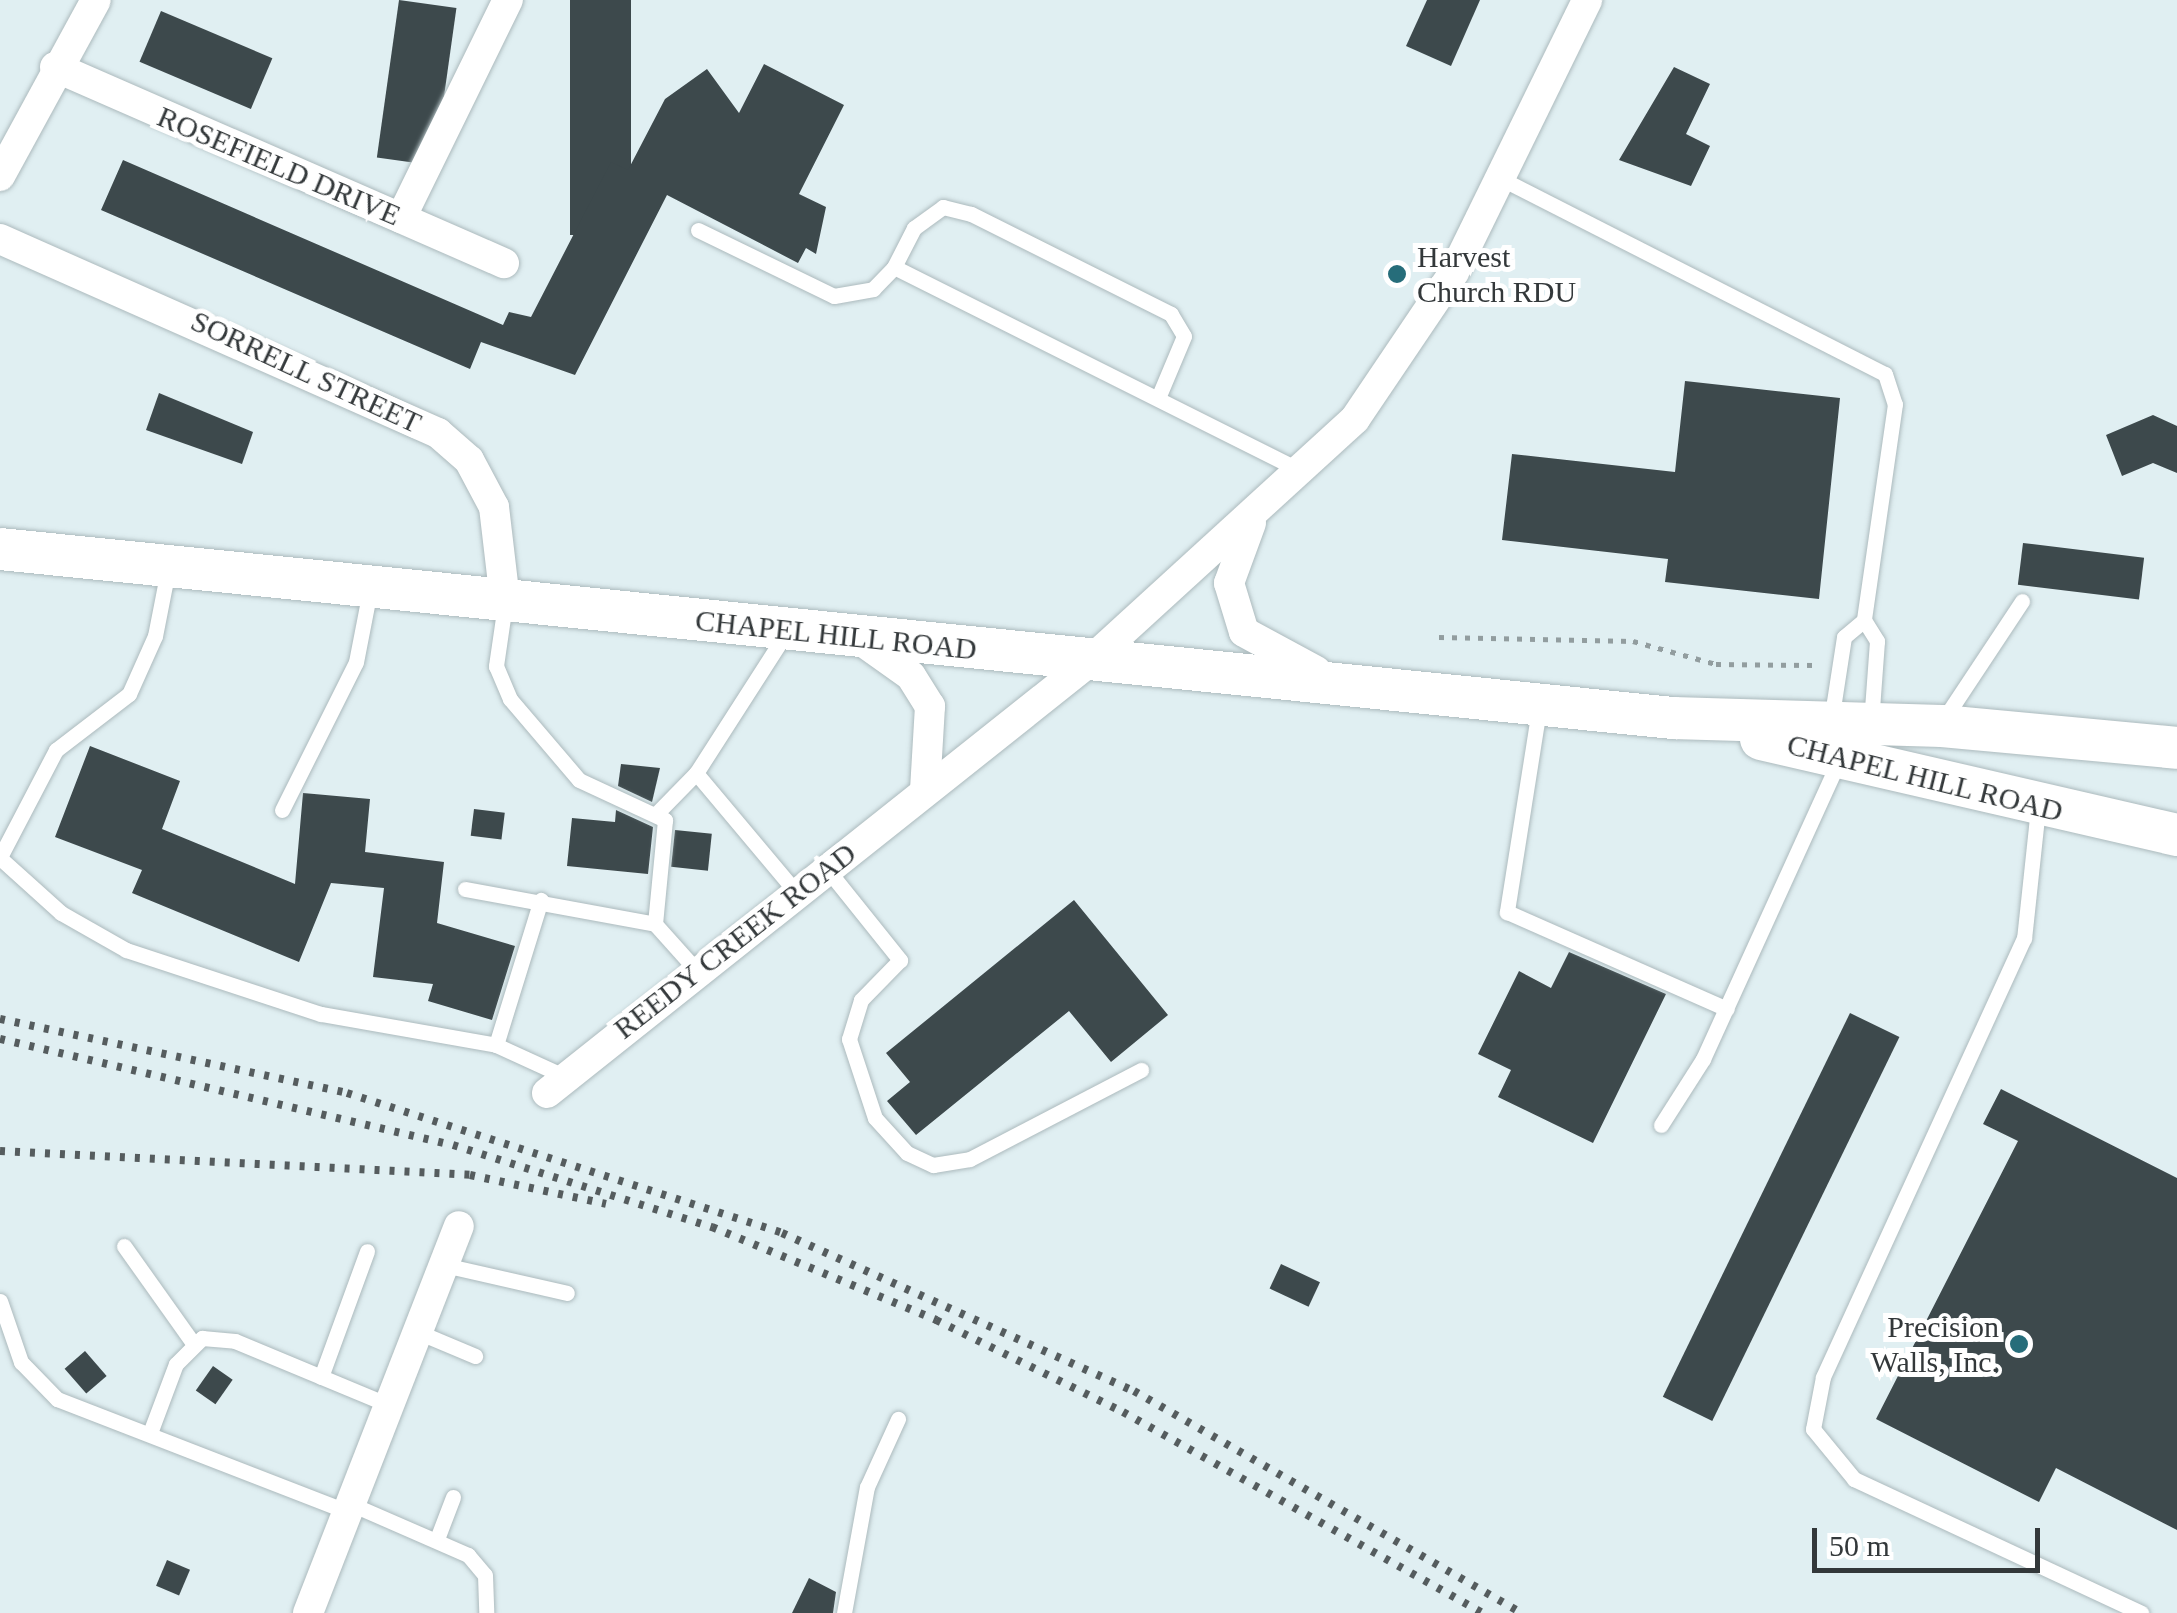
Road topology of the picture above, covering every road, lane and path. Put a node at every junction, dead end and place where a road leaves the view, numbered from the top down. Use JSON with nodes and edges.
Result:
{"nodes":[{"id":1,"x":96,"y":0,"type":"edge"},
{"id":2,"x":508,"y":0,"type":"edge"},
{"id":3,"x":1588,"y":0,"type":"edge"},
{"id":4,"x":55,"y":67,"type":"junction"},
{"id":5,"x":0,"y":176,"type":"edge"},
{"id":6,"x":1498,"y":178,"type":"junction"},
{"id":7,"x":401,"y":218,"type":"junction"},
{"id":8,"x":698,"y":230,"type":"dead end"},
{"id":9,"x":0,"y":239,"type":"edge"},
{"id":10,"x":504,"y":262,"type":"dead end"},
{"id":11,"x":894,"y":267,"type":"junction"},
{"id":12,"x":1158,"y":398,"type":"junction"},
{"id":13,"x":1301,"y":471,"type":"junction"},
{"id":14,"x":1258,"y":510,"type":"junction"},
{"id":15,"x":0,"y":550,"type":"edge"},
{"id":16,"x":168,"y":569,"type":"junction"},
{"id":17,"x":370,"y":586,"type":"junction"},
{"id":18,"x":506,"y":600,"type":"junction"},
{"id":19,"x":2022,"y":601,"type":"dead end"},
{"id":20,"x":1864,"y":620,"type":"junction"},
{"id":21,"x":788,"y":630,"type":"junction"},
{"id":22,"x":1439,"y":638,"type":"dead end"},
{"id":23,"x":859,"y":639,"type":"junction"},
{"id":24,"x":1089,"y":662,"type":"junction"},
{"id":25,"x":1817,"y":665,"type":"dead end"},
{"id":26,"x":1366,"y":689,"type":"junction"},
{"id":27,"x":1539,"y":705,"type":"junction"},
{"id":28,"x":1942,"y":726,"type":"junction"},
{"id":29,"x":1847,"y":735,"type":"junction"},
{"id":30,"x":2177,"y":748,"type":"edge"},
{"id":31,"x":696,"y":773,"type":"junction"},
{"id":32,"x":925,"y":791,"type":"junction"},
{"id":33,"x":2038,"y":807,"type":"junction"},
{"id":34,"x":282,"y":810,"type":"dead end"},
{"id":35,"x":657,"y":812,"type":"junction"},
{"id":36,"x":2177,"y":834,"type":"edge"},
{"id":37,"x":0,"y":858,"type":"edge"},
{"id":38,"x":826,"y":869,"type":"junction"},
{"id":39,"x":465,"y":889,"type":"dead end"},
{"id":40,"x":796,"y":892,"type":"junction"},
{"id":41,"x":541,"y":900,"type":"junction"},
{"id":42,"x":656,"y":924,"type":"junction"},
{"id":43,"x":697,"y":971,"type":"junction"},
{"id":44,"x":1726,"y":1009,"type":"junction"},
{"id":45,"x":496,"y":1045,"type":"junction"},
{"id":46,"x":1141,"y":1070,"type":"dead end"},
{"id":47,"x":556,"y":1085,"type":"joint"},
{"id":48,"x":1661,"y":1125,"type":"dead end"},
{"id":49,"x":459,"y":1226,"type":"dead end"},
{"id":50,"x":124,"y":1246,"type":"dead end"},
{"id":51,"x":367,"y":1251,"type":"dead end"},
{"id":52,"x":444,"y":1265,"type":"junction"},
{"id":53,"x":567,"y":1293,"type":"dead end"},
{"id":54,"x":0,"y":1301,"type":"edge"},
{"id":55,"x":418,"y":1332,"type":"junction"},
{"id":56,"x":193,"y":1343,"type":"junction"},
{"id":57,"x":6,"y":1344,"type":"edge"},
{"id":58,"x":475,"y":1356,"type":"dead end"},
{"id":59,"x":321,"y":1377,"type":"junction"},
{"id":60,"x":389,"y":1405,"type":"junction"},
{"id":61,"x":898,"y":1419,"type":"dead end"},
{"id":62,"x":150,"y":1433,"type":"junction"},
{"id":63,"x":453,"y":1497,"type":"dead end"},
{"id":64,"x":350,"y":1508,"type":"junction"},
{"id":65,"x":437,"y":1539,"type":"junction"},
{"id":66,"x":308,"y":1613,"type":"edge"},
{"id":67,"x":486,"y":1613,"type":"edge"},
{"id":68,"x":844,"y":1613,"type":"edge"},
{"id":69,"x":2141,"y":1613,"type":"edge"}],
"edges":[{"from":1,"to":4,"type":"street"},
{"from":2,"to":7,"type":"street"},
{"from":3,"to":6,"type":"street","name":"REEDY CREEK ROAD"},
{"from":4,"to":5,"type":"street"},
{"from":4,"to":7,"type":"street","name":"ROSEFIELD DRIVE"},
{"from":6,"to":13,"type":"street","name":"REEDY CREEK ROAD"},
{"from":6,"to":20,"type":"lane"},
{"from":7,"to":10,"type":"street","name":"ROSEFIELD DRIVE"},
{"from":8,"to":11,"type":"lane"},
{"from":9,"to":18,"type":"street","name":"SORRELL STREET"},
{"from":11,"to":12,"type":"lane"},
{"from":11,"to":12,"type":"lane"},
{"from":12,"to":13,"type":"lane"},
{"from":13,"to":14,"type":"street","name":"REEDY CREEK ROAD"},
{"from":14,"to":24,"type":"street","name":"REEDY CREEK ROAD"},
{"from":14,"to":26,"type":"street","name":"REEDY CREEK ROAD"},
{"from":15,"to":16,"type":"main road","name":"CHAPEL HILL ROAD"},
{"from":16,"to":17,"type":"main road","name":"CHAPEL HILL ROAD"},
{"from":16,"to":37,"type":"lane"},
{"from":17,"to":18,"type":"main road","name":"CHAPEL HILL ROAD"},
{"from":17,"to":34,"type":"lane"},
{"from":18,"to":21,"type":"main road","name":"CHAPEL HILL ROAD"},
{"from":18,"to":35,"type":"lane"},
{"from":19,"to":28,"type":"lane"},
{"from":20,"to":29,"type":"lane"},
{"from":20,"to":29,"type":"lane"},
{"from":21,"to":23,"type":"main road","name":"CHAPEL HILL ROAD"},
{"from":21,"to":31,"type":"lane"},
{"from":22,"to":25,"type":"path"},
{"from":23,"to":24,"type":"main road","name":"CHAPEL HILL ROAD"},
{"from":23,"to":32,"type":"street"},
{"from":24,"to":26,"type":"main road","name":"CHAPEL HILL ROAD"},
{"from":24,"to":32,"type":"street","name":"REEDY CREEK ROAD"},
{"from":26,"to":27,"type":"main road","name":"CHAPEL HILL ROAD"},
{"from":27,"to":29,"type":"main road","name":"CHAPEL HILL ROAD"},
{"from":27,"to":44,"type":"lane"},
{"from":28,"to":29,"type":"main road","name":"CHAPEL HILL ROAD"},
{"from":28,"to":30,"type":"main road","name":"CHAPEL HILL ROAD"},
{"from":29,"to":33,"type":"main road","name":"CHAPEL HILL ROAD"},
{"from":29,"to":44,"type":"lane"},
{"from":31,"to":35,"type":"lane"},
{"from":31,"to":40,"type":"lane"},
{"from":32,"to":38,"type":"street","name":"REEDY CREEK ROAD"},
{"from":33,"to":36,"type":"main road","name":"CHAPEL HILL ROAD"},
{"from":33,"to":69,"type":"lane"},
{"from":35,"to":42,"type":"lane"},
{"from":37,"to":45,"type":"lane"},
{"from":38,"to":40,"type":"street","name":"REEDY CREEK ROAD"},
{"from":38,"to":46,"type":"lane"},
{"from":39,"to":41,"type":"lane"},
{"from":40,"to":43,"type":"street","name":"REEDY CREEK ROAD"},
{"from":41,"to":42,"type":"lane"},
{"from":41,"to":45,"type":"lane"},
{"from":42,"to":43,"type":"lane"},
{"from":43,"to":47,"type":"street","name":"REEDY CREEK ROAD"},
{"from":44,"to":48,"type":"lane"},
{"from":45,"to":47,"type":"lane"},
{"from":49,"to":52,"type":"street"},
{"from":50,"to":56,"type":"lane"},
{"from":51,"to":59,"type":"lane"},
{"from":52,"to":53,"type":"lane"},
{"from":52,"to":55,"type":"street"},
{"from":54,"to":57,"type":"lane"},
{"from":55,"to":58,"type":"lane"},
{"from":55,"to":60,"type":"street"},
{"from":56,"to":59,"type":"lane"},
{"from":56,"to":62,"type":"lane"},
{"from":57,"to":62,"type":"lane"},
{"from":59,"to":60,"type":"lane"},
{"from":60,"to":64,"type":"street"},
{"from":61,"to":68,"type":"lane"},
{"from":62,"to":64,"type":"lane"},
{"from":63,"to":65,"type":"lane"},
{"from":64,"to":65,"type":"lane"},
{"from":64,"to":66,"type":"street"},
{"from":65,"to":67,"type":"lane"}]}
